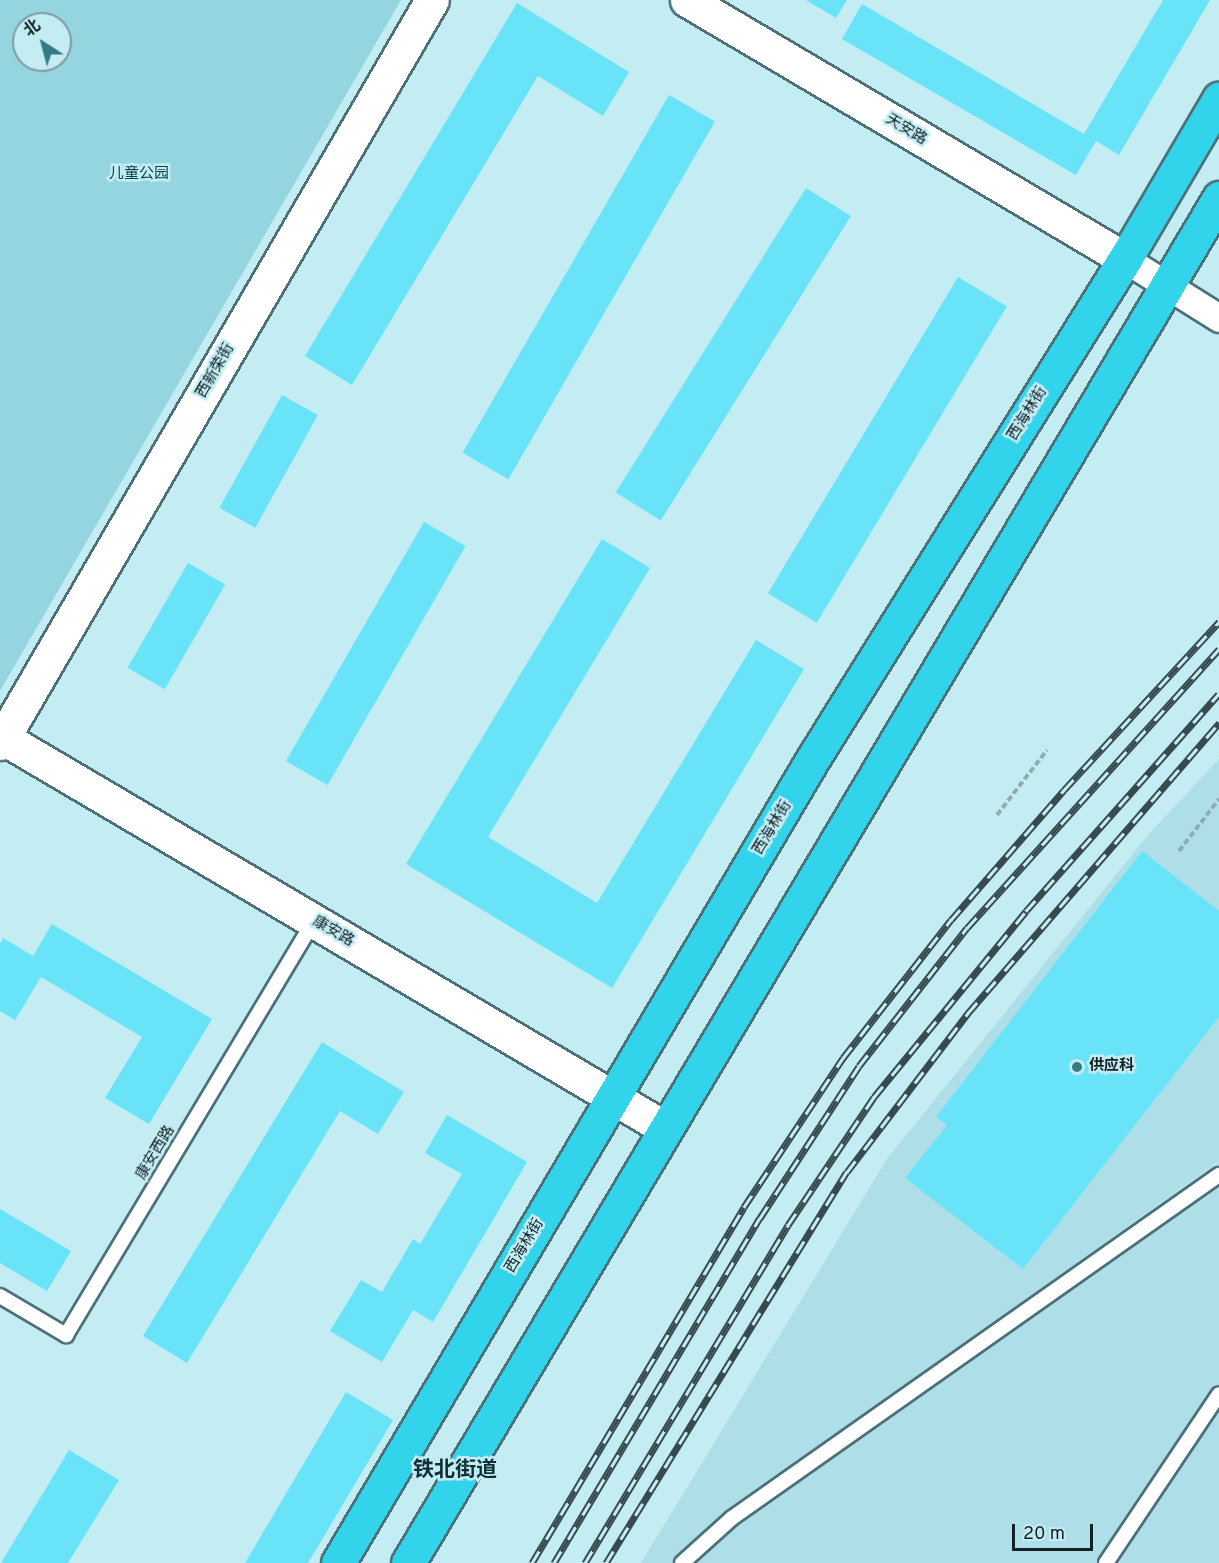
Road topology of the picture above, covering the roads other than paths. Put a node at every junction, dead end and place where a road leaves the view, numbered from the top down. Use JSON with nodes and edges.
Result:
{"nodes":[{"id":1,"x":432,"y":0,"type":"edge"},
{"id":2,"x":687,"y":0,"type":"edge"},
{"id":3,"x":1219,"y":99,"type":"edge"},
{"id":4,"x":1219,"y":198,"type":"edge"},
{"id":5,"x":1125,"y":259,"type":"junction"},
{"id":6,"x":1168,"y":285,"type":"junction"},
{"id":7,"x":1219,"y":318,"type":"edge"},
{"id":8,"x":1,"y":739,"type":"edge"},
{"id":9,"x":314,"y":921,"type":"junction"},
{"id":10,"x":614,"y":1096,"type":"junction"},
{"id":11,"x":665,"y":1128,"type":"junction"},
{"id":12,"x":1219,"y":1175,"type":"edge"},
{"id":13,"x":0,"y":1296,"type":"edge"},
{"id":14,"x":1219,"y":1394,"type":"edge"},
{"id":15,"x":338,"y":1563,"type":"edge"},
{"id":16,"x":408,"y":1563,"type":"edge"},
{"id":17,"x":682,"y":1563,"type":"edge"},
{"id":18,"x":1106,"y":1563,"type":"edge"}],
"edges":[{"from":1,"to":8,"type":"street","name":"西新荣街"},
{"from":2,"to":5,"type":"street","name":"天安路"},
{"from":3,"to":5,"type":"highway","name":"西海林街"},
{"from":4,"to":6,"type":"highway"},
{"from":5,"to":6,"type":"street"},
{"from":5,"to":10,"type":"highway","name":"西海林街"},
{"from":6,"to":7,"type":"street"},
{"from":6,"to":11,"type":"highway"},
{"from":8,"to":9,"type":"street","name":"康安路"},
{"from":9,"to":10,"type":"street","name":"康安路"},
{"from":9,"to":13,"type":"lane","name":"康安西路"},
{"from":10,"to":11,"type":"street","name":"康安路"},
{"from":10,"to":15,"type":"highway","name":"西海林街"},
{"from":11,"to":16,"type":"highway"},
{"from":12,"to":17,"type":"lane"},
{"from":14,"to":18,"type":"lane"}]}
